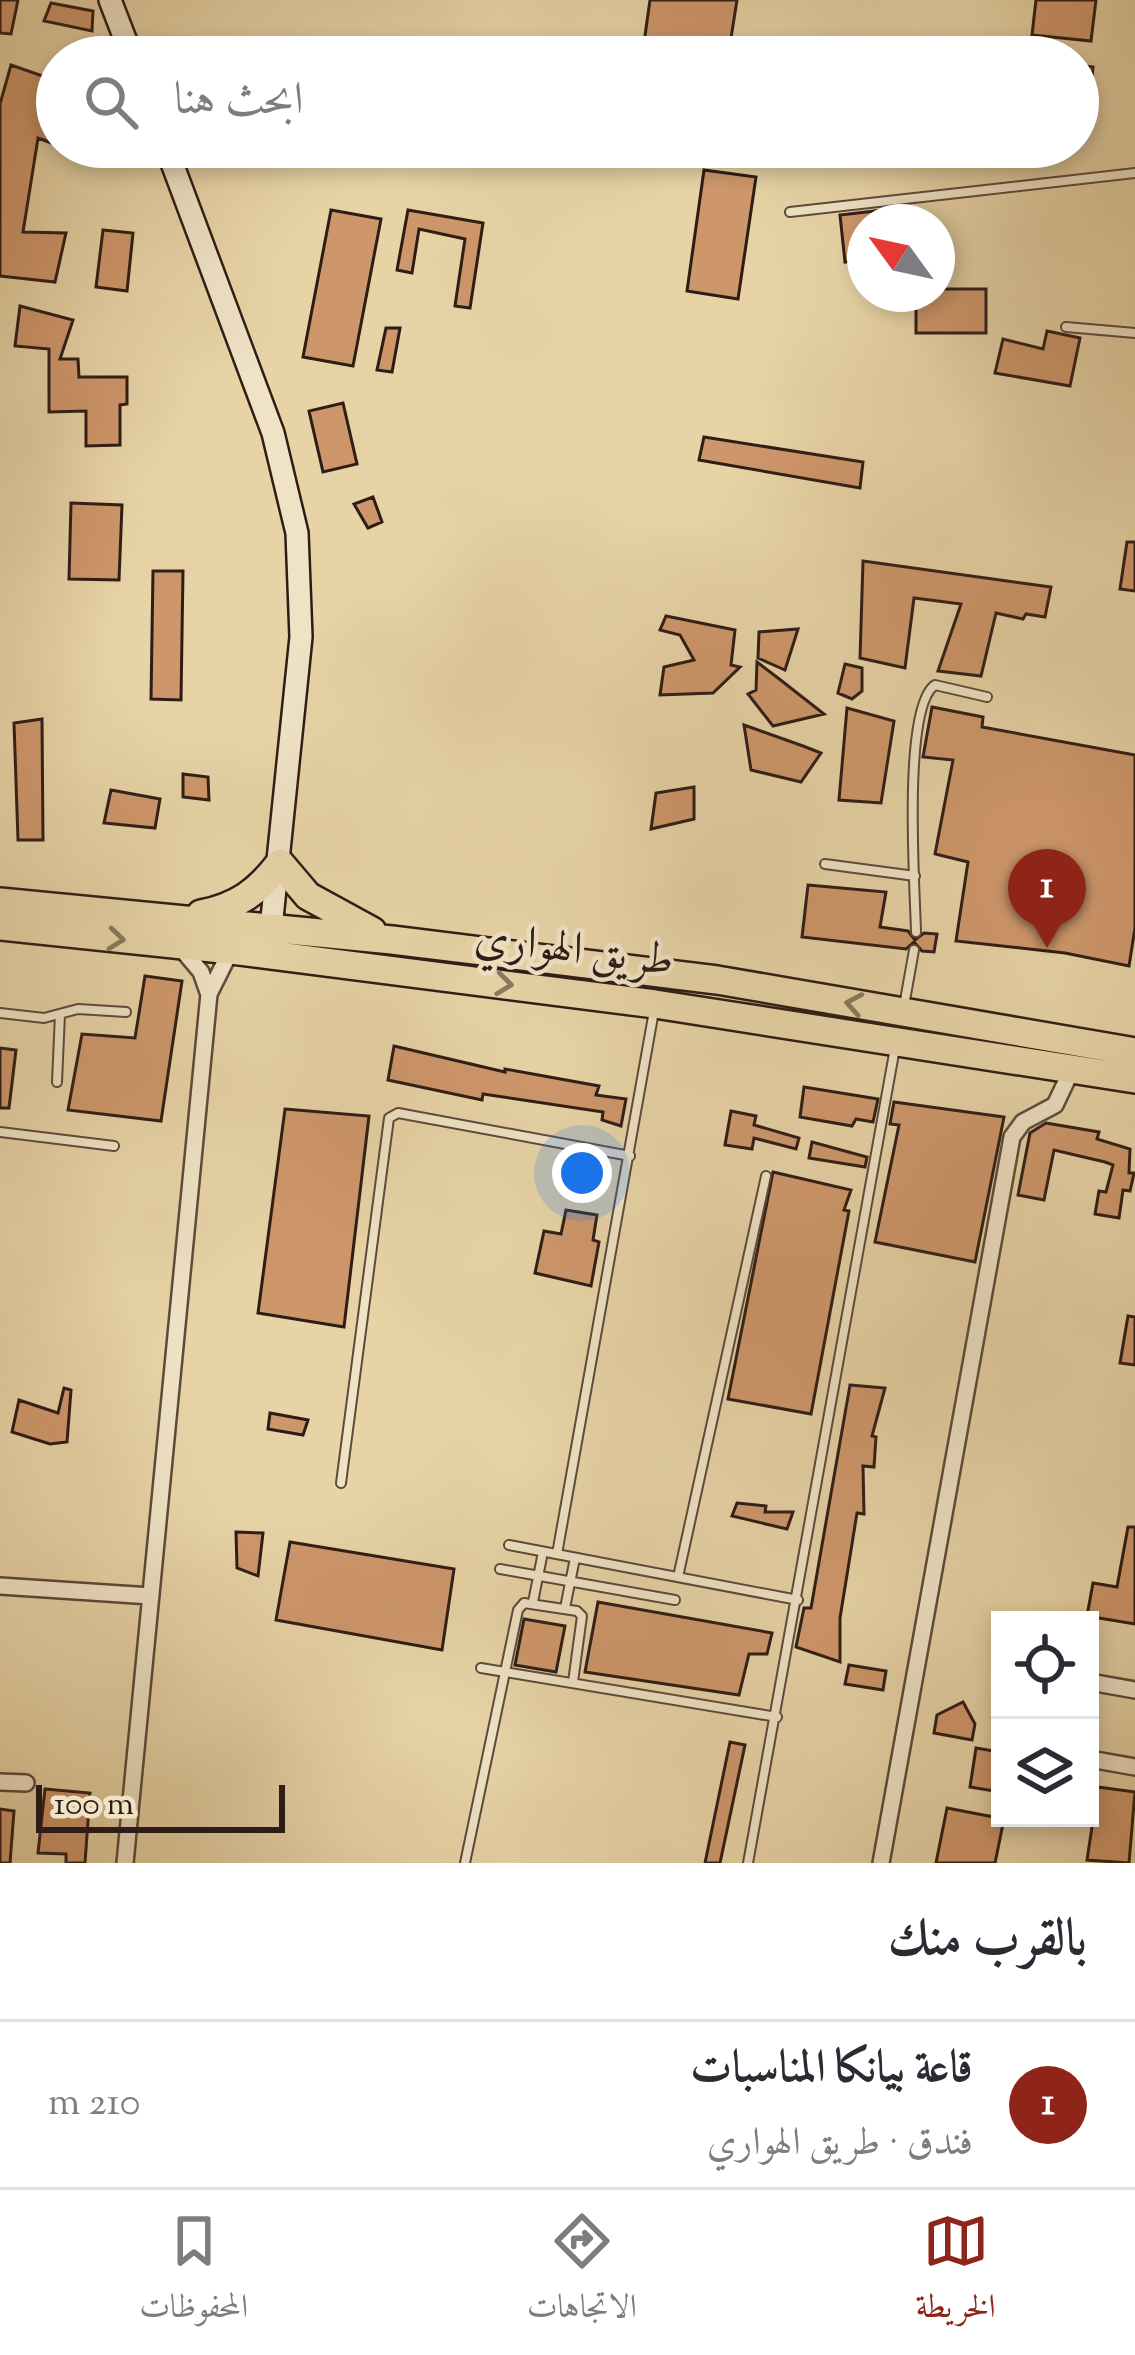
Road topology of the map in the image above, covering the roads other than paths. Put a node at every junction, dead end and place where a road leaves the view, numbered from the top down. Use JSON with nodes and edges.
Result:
{"nodes":[{"id":1,"x":110,"y":0,"type":"edge"},
{"id":2,"x":124,"y":36,"type":"edge"},
{"id":3,"x":174,"y":168,"type":"edge"},
{"id":4,"x":1135,"y":173,"type":"edge"},
{"id":5,"x":790,"y":212,"type":"dead end"},
{"id":6,"x":1066,"y":327,"type":"dead end"},
{"id":7,"x":1135,"y":333,"type":"edge"},
{"id":8,"x":987,"y":697,"type":"dead end"},
{"id":9,"x":280,"y":863,"type":"junction"},
{"id":10,"x":825,"y":864,"type":"dead end"},
{"id":11,"x":915,"y":876,"type":"junction"},
{"id":12,"x":0,"y":902,"type":"edge"},
{"id":13,"x":1,"y":926,"type":"edge"},
{"id":14,"x":271,"y":928,"type":"junction"},
{"id":15,"x":175,"y":932,"type":"junction"},
{"id":16,"x":916,"y":932,"type":"dead end"},
{"id":17,"x":0,"y":936,"type":"edge"},
{"id":18,"x":392,"y":940,"type":"junction"},
{"id":19,"x":231,"y":950,"type":"junction"},
{"id":20,"x":914,"y":950,"type":"dead end"},
{"id":21,"x":209,"y":994,"type":"junction"},
{"id":22,"x":655,"y":1004,"type":"junction"},
{"id":23,"x":0,"y":1012,"type":"edge"},
{"id":24,"x":126,"y":1012,"type":"dead end"},
{"id":25,"x":60,"y":1014,"type":"junction"},
{"id":26,"x":899,"y":1027,"type":"junction"},
{"id":27,"x":987,"y":1041,"type":"junction"},
{"id":28,"x":1134,"y":1052,"type":"edge"},
{"id":29,"x":1073,"y":1066,"type":"junction"},
{"id":30,"x":57,"y":1082,"type":"dead end"},
{"id":31,"x":0,"y":1132,"type":"edge"},
{"id":32,"x":114,"y":1146,"type":"dead end"},
{"id":33,"x":630,"y":1156,"type":"junction"},
{"id":34,"x":766,"y":1176,"type":"dead end"},
{"id":35,"x":340,"y":1483,"type":"dead end"},
{"id":36,"x":509,"y":1545,"type":"dead end"},
{"id":37,"x":543,"y":1552,"type":"junction"},
{"id":38,"x":557,"y":1554,"type":"junction"},
{"id":39,"x":574,"y":1558,"type":"junction"},
{"id":40,"x":500,"y":1569,"type":"dead end"},
{"id":41,"x":538,"y":1576,"type":"junction"},
{"id":42,"x":678,"y":1577,"type":"junction"},
{"id":43,"x":570,"y":1581,"type":"junction"},
{"id":44,"x":0,"y":1586,"type":"edge"},
{"id":45,"x":151,"y":1596,"type":"junction"},
{"id":46,"x":676,"y":1600,"type":"dead end"},
{"id":47,"x":798,"y":1600,"type":"junction"},
{"id":48,"x":533,"y":1602,"type":"junction"},
{"id":49,"x":565,"y":1608,"type":"junction"},
{"id":50,"x":481,"y":1668,"type":"dead end"},
{"id":51,"x":507,"y":1671,"type":"junction"},
{"id":52,"x":573,"y":1682,"type":"junction"},
{"id":53,"x":1099,"y":1684,"type":"edge"},
{"id":54,"x":1135,"y":1690,"type":"edge"},
{"id":55,"x":777,"y":1717,"type":"junction"},
{"id":56,"x":1099,"y":1760,"type":"edge"},
{"id":57,"x":1135,"y":1766,"type":"edge"},
{"id":58,"x":0,"y":1782,"type":"edge"},
{"id":59,"x":26,"y":1783,"type":"dead end"},
{"id":60,"x":125,"y":1863,"type":"edge"},
{"id":61,"x":465,"y":1863,"type":"edge"},
{"id":62,"x":748,"y":1863,"type":"edge"},
{"id":63,"x":881,"y":1863,"type":"edge"}],
"edges":[{"from":1,"to":2,"type":"street"},
{"from":3,"to":9,"type":"street"},
{"from":4,"to":5,"type":"lane"},
{"from":6,"to":7,"type":"lane"},
{"from":8,"to":11,"type":"lane"},
{"from":9,"to":14,"type":"street"},
{"from":9,"to":15,"type":"highway"},
{"from":9,"to":18,"type":"highway"},
{"from":10,"to":11,"type":"lane"},
{"from":11,"to":16,"type":"lane"},
{"from":12,"to":15,"type":"highway","name":"طريق الهواري"},
{"from":13,"to":15,"type":"highway","name":"طريق الهواري","one_way":true},
{"from":13,"to":17,"type":"lane"},
{"from":14,"to":15,"type":"highway","name":"طريق الهواري"},
{"from":14,"to":18,"type":"highway","name":"طريق الهواري"},
{"from":15,"to":19,"type":"highway","name":"طريق الهواري"},
{"from":15,"to":21,"type":"street"},
{"from":26,"to":18,"type":"highway","name":"طريق الهواري","one_way":true},
{"from":19,"to":21,"type":"street"},
{"from":19,"to":22,"type":"highway","name":"طريق الهواري","one_way":true},
{"from":20,"to":26,"type":"lane"},
{"from":21,"to":45,"type":"street"},
{"from":22,"to":26,"type":"highway","name":"طريق الهواري"},
{"from":22,"to":33,"type":"lane"},
{"from":23,"to":25,"type":"lane"},
{"from":24,"to":25,"type":"lane"},
{"from":25,"to":30,"type":"lane"},
{"from":26,"to":27,"type":"highway","name":"طريق الهواري"},
{"from":26,"to":47,"type":"lane"},
{"from":27,"to":28,"type":"highway","name":"طريق الهواري"},
{"from":27,"to":29,"type":"highway","name":"طريق الهواري"},
{"from":28,"to":29,"type":"highway","name":"طريق الهواري"},
{"from":29,"to":63,"type":"street"},
{"from":31,"to":32,"type":"lane"},
{"from":33,"to":35,"type":"lane"},
{"from":33,"to":38,"type":"lane"},
{"from":34,"to":42,"type":"lane"},
{"from":36,"to":37,"type":"lane"},
{"from":37,"to":38,"type":"lane"},
{"from":37,"to":41,"type":"lane"},
{"from":38,"to":39,"type":"lane"},
{"from":39,"to":42,"type":"lane"},
{"from":39,"to":43,"type":"lane"},
{"from":40,"to":41,"type":"lane"},
{"from":41,"to":43,"type":"lane"},
{"from":41,"to":48,"type":"lane"},
{"from":42,"to":47,"type":"lane"},
{"from":43,"to":46,"type":"lane"},
{"from":43,"to":49,"type":"lane"},
{"from":44,"to":45,"type":"street"},
{"from":45,"to":60,"type":"street"},
{"from":47,"to":55,"type":"lane"},
{"from":48,"to":49,"type":"lane"},
{"from":48,"to":51,"type":"lane"},
{"from":49,"to":52,"type":"lane"},
{"from":50,"to":51,"type":"lane"},
{"from":51,"to":52,"type":"lane"},
{"from":51,"to":61,"type":"lane"},
{"from":52,"to":55,"type":"lane"},
{"from":53,"to":54,"type":"street"},
{"from":55,"to":62,"type":"lane"},
{"from":56,"to":57,"type":"street"},
{"from":58,"to":59,"type":"street"}]}
